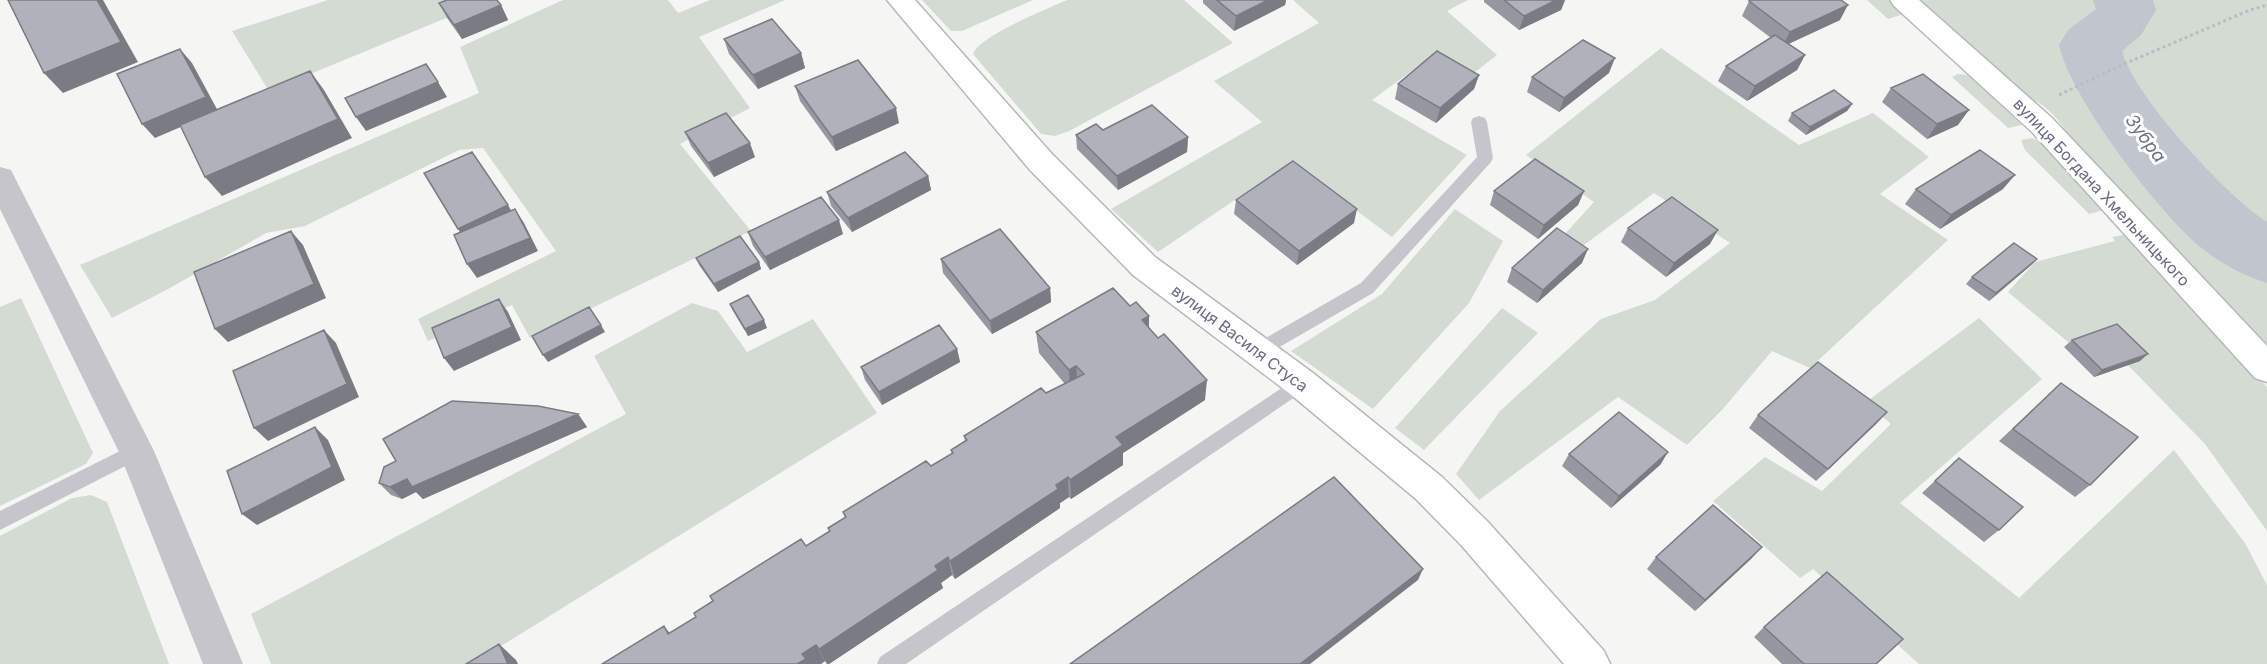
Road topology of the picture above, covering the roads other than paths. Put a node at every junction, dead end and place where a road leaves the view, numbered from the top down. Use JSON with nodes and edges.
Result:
{"nodes":[{"id":1,"x":900,"y":0,"type":"edge"},
{"id":2,"x":1903,"y":0,"type":"edge"},
{"id":3,"x":1479,"y":122,"type":"dead end"},
{"id":4,"x":0,"y":178,"type":"edge"},
{"id":5,"x":1258,"y":351,"type":"junction"},
{"id":6,"x":2267,"y":368,"type":"edge"},
{"id":7,"x":1301,"y":383,"type":"junction"},
{"id":8,"x":136,"y":451,"type":"junction"},
{"id":9,"x":0,"y":521,"type":"edge"},
{"id":10,"x":223,"y":664,"type":"edge"},
{"id":11,"x":888,"y":664,"type":"edge"},
{"id":12,"x":1590,"y":664,"type":"edge"}],
"edges":[{"from":1,"to":5,"type":"street","name":"вулиця Василя Стуса"},
{"from":2,"to":6,"type":"street","name":"вулиця Богдана Хмельницького"},
{"from":3,"to":5,"type":"lane"},
{"from":4,"to":8,"type":"street"},
{"from":5,"to":7,"type":"street","name":"вулиця Василя Стуса"},
{"from":7,"to":11,"type":"lane"},
{"from":7,"to":12,"type":"street","name":"вулиця Василя Стуса"},
{"from":8,"to":9,"type":"lane"},
{"from":8,"to":10,"type":"street"}]}
